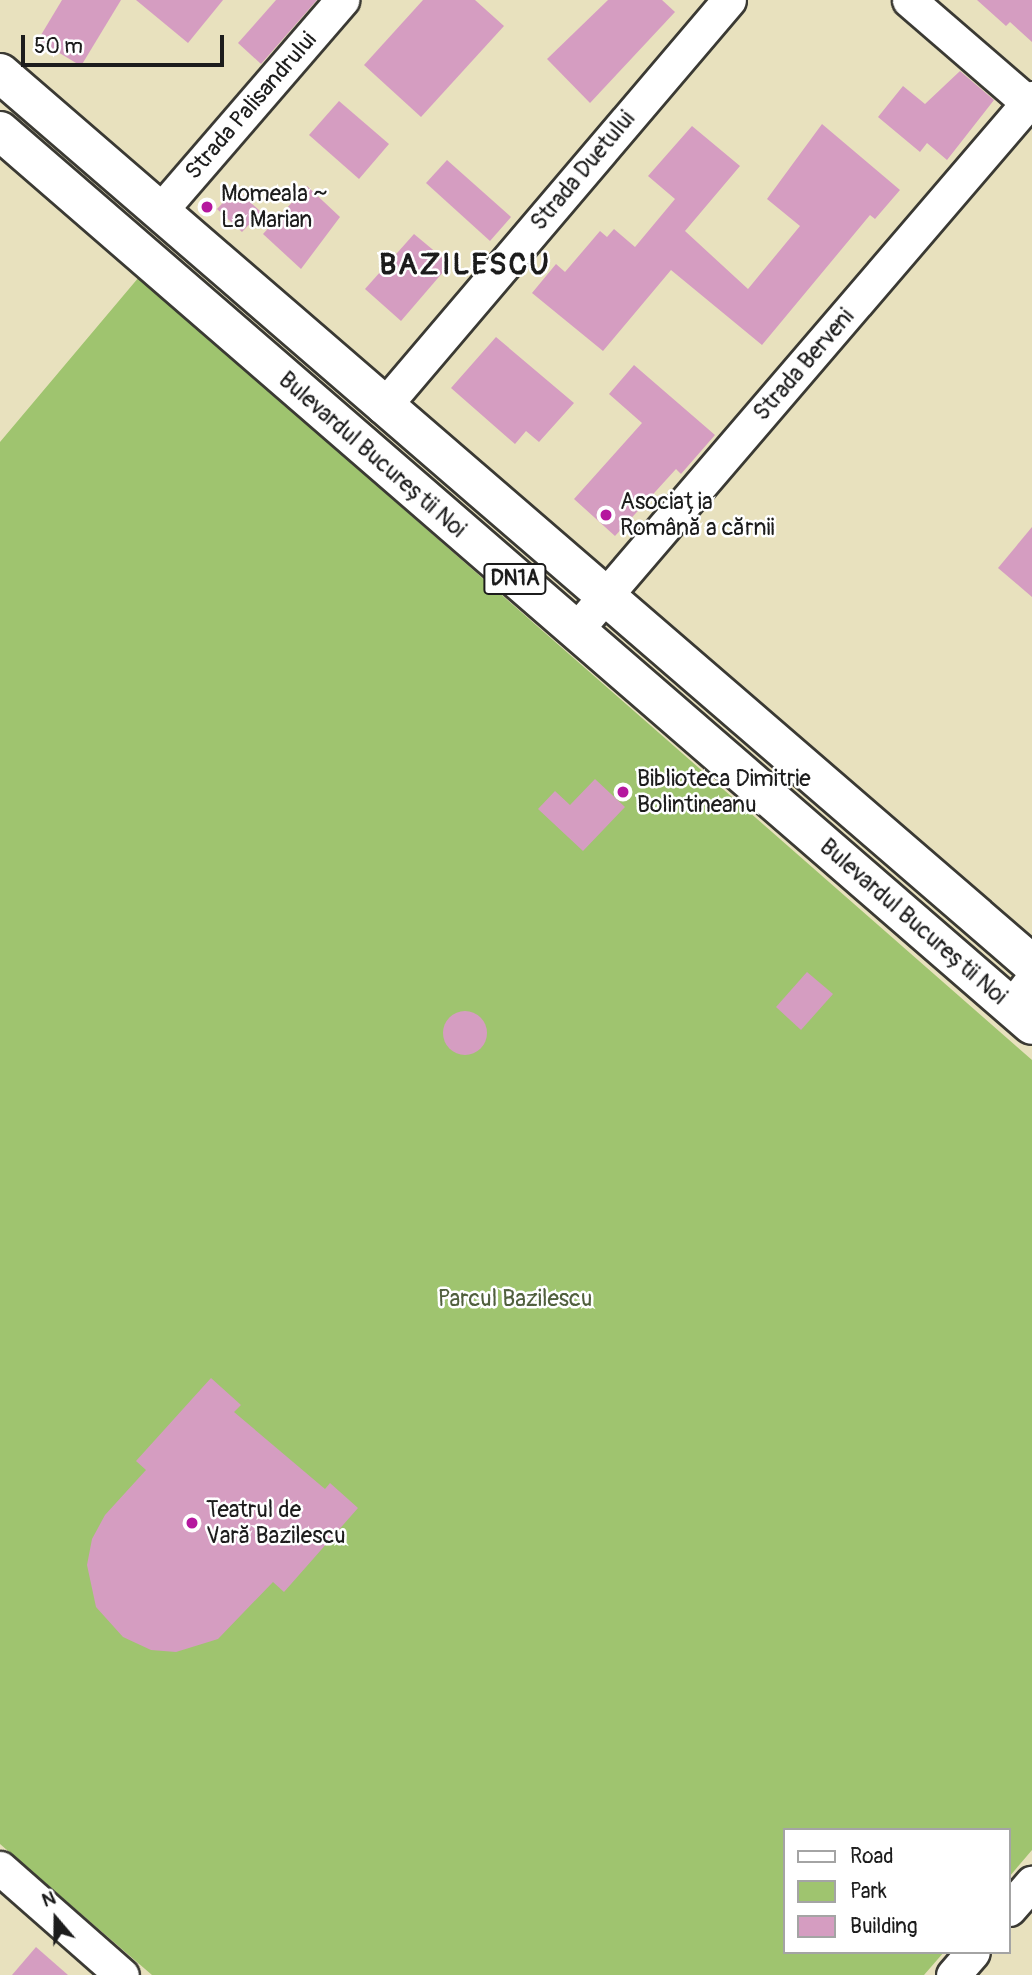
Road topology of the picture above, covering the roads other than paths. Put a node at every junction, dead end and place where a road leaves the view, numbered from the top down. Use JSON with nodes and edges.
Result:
{"nodes":[{"id":1,"x":342,"y":0,"type":"edge"},
{"id":2,"x":729,"y":0,"type":"edge"},
{"id":3,"x":909,"y":0,"type":"edge"},
{"id":4,"x":0,"y":73,"type":"edge"},
{"id":5,"x":1031,"y":102,"type":"edge"},
{"id":6,"x":0,"y":131,"type":"edge"},
{"id":7,"x":160,"y":211,"type":"junction"},
{"id":8,"x":383,"y":407,"type":"junction"},
{"id":9,"x":604,"y":597,"type":"junction"},
{"id":10,"x":575,"y":631,"type":"junction"},
{"id":11,"x":1032,"y":964,"type":"edge"},
{"id":12,"x":1025,"y":1004,"type":"edge"},
{"id":13,"x":0,"y":1868,"type":"edge"},
{"id":14,"x":971,"y":1954,"type":"edge"},
{"id":15,"x":122,"y":1975,"type":"edge"},
{"id":16,"x":953,"y":1975,"type":"edge"}],
"edges":[{"from":1,"to":7,"type":"street","name":"Strada Palisandrului"},
{"from":2,"to":8,"type":"street","name":"Strada Duetului"},
{"from":3,"to":5,"type":"street"},
{"from":4,"to":7,"type":"main road","name":"Bulevardul Bucureștii Noi","number":"DN1A"},
{"from":5,"to":9,"type":"street","name":"Strada Berveni"},
{"from":6,"to":10,"type":"main road","name":"Bulevardul Bucureștii Noi","number":"DN1A"},
{"from":7,"to":8,"type":"main road","name":"Bulevardul Bucureștii Noi","number":"DN1A"},
{"from":8,"to":9,"type":"main road","name":"Bulevardul Bucureștii Noi","number":"DN1A"},
{"from":9,"to":10,"type":"street","name":"Strada Berveni"},
{"from":9,"to":11,"type":"main road","name":"Bulevardul Bucureștii Noi","number":"DN1A"},
{"from":10,"to":12,"type":"main road","name":"Bulevardul Bucureștii Noi","number":"DN1A"},
{"from":13,"to":15,"type":"street"},
{"from":14,"to":16,"type":"street"}]}
